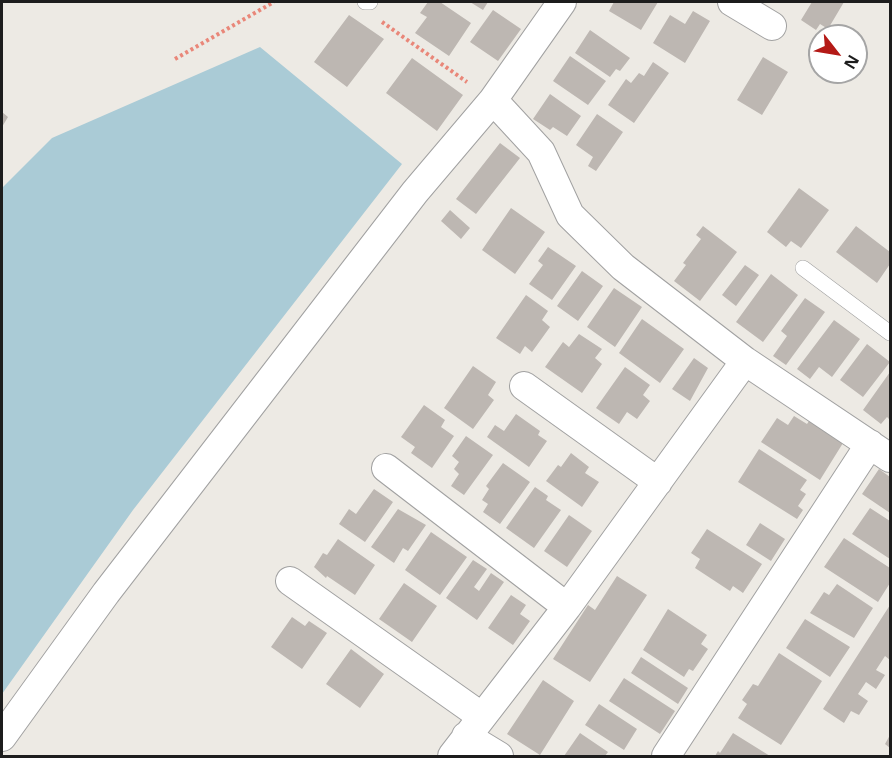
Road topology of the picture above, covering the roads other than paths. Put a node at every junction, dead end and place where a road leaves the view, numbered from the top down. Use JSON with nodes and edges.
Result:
{"nodes":[{"id":1,"x":562,"y":2,"type":"edge"},
{"id":2,"x":732,"y":2,"type":"edge"},
{"id":3,"x":772,"y":26,"type":"dead end"},
{"id":4,"x":493,"y":100,"type":"junction"},
{"id":5,"x":803,"y":268,"type":"dead end"},
{"id":6,"x":891,"y":333,"type":"edge"},
{"id":7,"x":745,"y":361,"type":"junction"},
{"id":8,"x":524,"y":386,"type":"dead end"},
{"id":9,"x":880,"y":451,"type":"edge"},
{"id":10,"x":386,"y":468,"type":"dead end"},
{"id":11,"x":658,"y":482,"type":"junction"},
{"id":12,"x":290,"y":581,"type":"dead end"},
{"id":13,"x":567,"y":607,"type":"junction"},
{"id":14,"x":2,"y":736,"type":"edge"},
{"id":15,"x":467,"y":736,"type":"edge"},
{"id":16,"x":499,"y":756,"type":"edge"},
{"id":17,"x":666,"y":756,"type":"edge"}],
"edges":[{"from":1,"to":4,"type":"street"},
{"from":2,"to":3,"type":"street"},
{"from":4,"to":7,"type":"street"},
{"from":4,"to":14,"type":"street"},
{"from":5,"to":6,"type":"lane"},
{"from":7,"to":9,"type":"street"},
{"from":7,"to":11,"type":"street"},
{"from":8,"to":11,"type":"street"},
{"from":9,"to":17,"type":"street"},
{"from":10,"to":13,"type":"street"},
{"from":11,"to":13,"type":"street"},
{"from":12,"to":15,"type":"street"},
{"from":13,"to":15,"type":"street"},
{"from":15,"to":16,"type":"street"}]}
